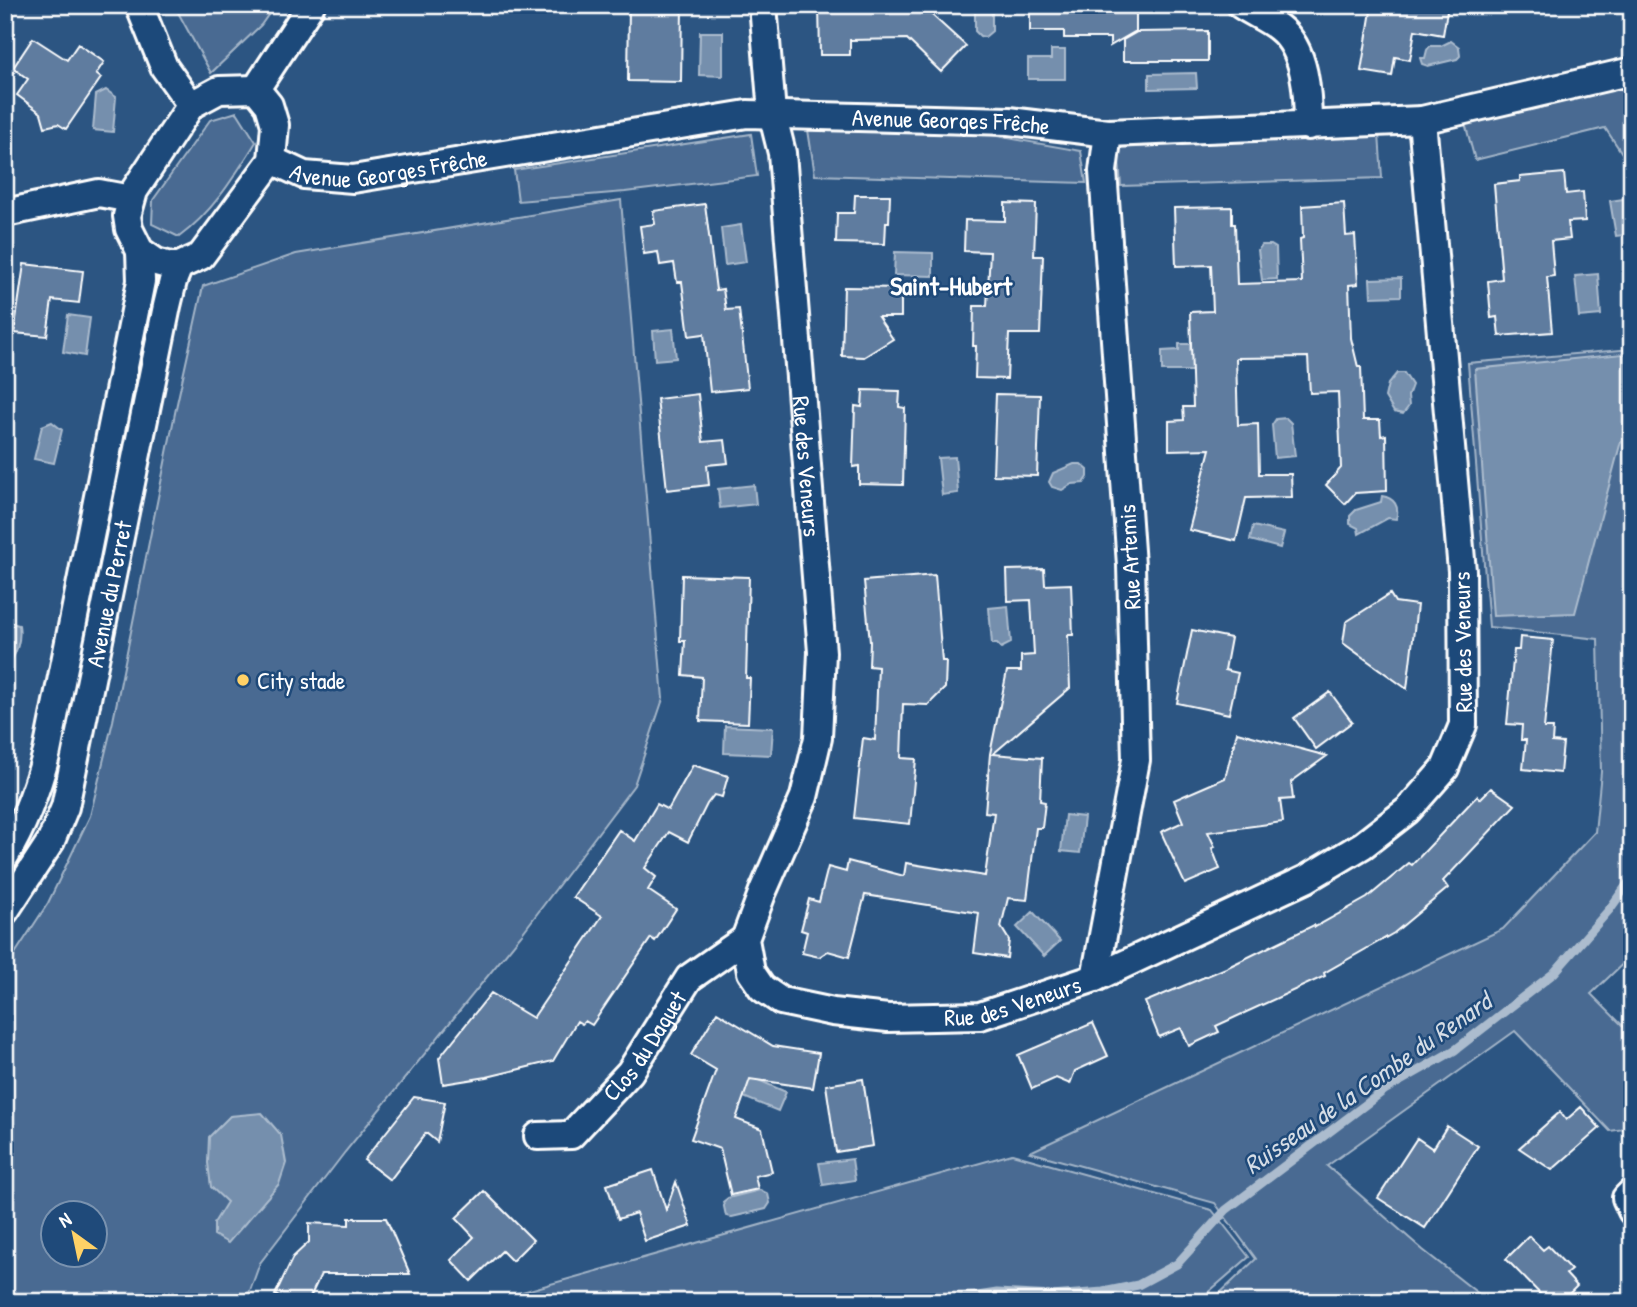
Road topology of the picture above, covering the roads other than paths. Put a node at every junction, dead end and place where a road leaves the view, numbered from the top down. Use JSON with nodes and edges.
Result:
{"nodes":[{"id":1,"x":139,"y":5,"type":"edge"},
{"id":2,"x":311,"y":5,"type":"edge"},
{"id":3,"x":763,"y":5,"type":"edge"},
{"id":4,"x":1241,"y":5,"type":"edge"},
{"id":5,"x":1632,"y":71,"type":"edge"},
{"id":6,"x":256,"y":89,"type":"junction"},
{"id":7,"x":191,"y":105,"type":"junction"},
{"id":8,"x":772,"y":113,"type":"junction"},
{"id":9,"x":1422,"y":121,"type":"junction"},
{"id":10,"x":1308,"y":126,"type":"junction"},
{"id":11,"x":1108,"y":133,"type":"junction"},
{"id":12,"x":272,"y":160,"type":"junction"},
{"id":13,"x":131,"y":199,"type":"junction"},
{"id":14,"x":5,"y":212,"type":"edge"},
{"id":15,"x":140,"y":251,"type":"junction"},
{"id":16,"x":179,"y":266,"type":"junction"},
{"id":17,"x":5,"y":856,"type":"edge"},
{"id":18,"x":5,"y":911,"type":"edge"},
{"id":19,"x":745,"y":939,"type":"junction"},
{"id":20,"x":1095,"y":978,"type":"junction"},
{"id":21,"x":538,"y":1136,"type":"dead end"},
{"id":22,"x":1632,"y":1192,"type":"edge"},
{"id":23,"x":1632,"y":1211,"type":"edge"}],
"edges":[{"from":1,"to":7,"type":"street"},
{"from":2,"to":6,"type":"street"},
{"from":3,"to":8,"type":"street","name":"Rue des Veneurs"},
{"from":4,"to":10,"type":"street"},
{"from":5,"to":9,"type":"street","name":"Avenue Georges Frêche"},
{"from":6,"to":7,"type":"street"},
{"from":6,"to":12,"type":"street"},
{"from":7,"to":13,"type":"street"},
{"from":8,"to":11,"type":"street","name":"Avenue Georges Frêche"},
{"from":8,"to":12,"type":"street","name":"Avenue Georges Frêche"},
{"from":8,"to":19,"type":"street","name":"Rue des Veneurs"},
{"from":9,"to":10,"type":"street","name":"Avenue Georges Frêche"},
{"from":9,"to":20,"type":"street","name":"Rue des Veneurs"},
{"from":10,"to":11,"type":"street","name":"Avenue Georges Frêche"},
{"from":11,"to":20,"type":"street","name":"Rue Artemis"},
{"from":12,"to":16,"type":"street"},
{"from":13,"to":14,"type":"street"},
{"from":13,"to":15,"type":"street"},
{"from":15,"to":16,"type":"street"},
{"from":15,"to":17,"type":"street","name":"Avenue du Perret"},
{"from":16,"to":18,"type":"street","name":"Avenue du Perret"},
{"from":19,"to":20,"type":"street","name":"Rue des Veneurs"},
{"from":19,"to":21,"type":"street","name":"Clos du Daguet"},
{"from":22,"to":23,"type":"street"}]}
